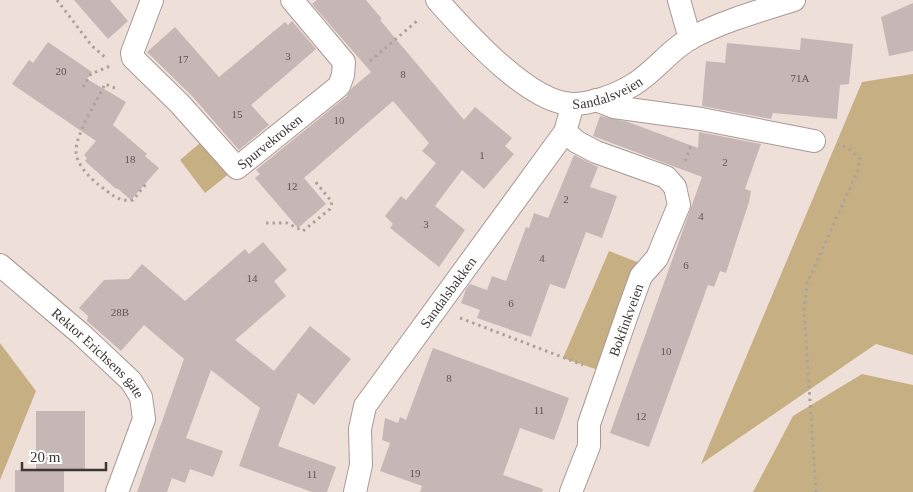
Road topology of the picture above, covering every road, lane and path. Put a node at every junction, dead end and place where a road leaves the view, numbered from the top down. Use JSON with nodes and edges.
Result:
{"nodes":[{"id":1,"x":57,"y":0,"type":"edge"},
{"id":2,"x":152,"y":0,"type":"edge"},
{"id":3,"x":292,"y":0,"type":"edge"},
{"id":4,"x":437,"y":0,"type":"edge"},
{"id":5,"x":679,"y":0,"type":"edge"},
{"id":6,"x":794,"y":0,"type":"edge"},
{"id":7,"x":417,"y":21,"type":"dead end"},
{"id":8,"x":690,"y":39,"type":"junction"},
{"id":9,"x":339,"y":86,"type":"junction"},
{"id":10,"x":83,"y":87,"type":"dead end"},
{"id":11,"x":115,"y":88,"type":"dead end"},
{"id":12,"x":596,"y":100,"type":"junction"},
{"id":13,"x":573,"y":104,"type":"junction"},
{"id":14,"x":701,"y":119,"type":"junction"},
{"id":15,"x":565,"y":132,"type":"junction"},
{"id":16,"x":814,"y":141,"type":"joint"},
{"id":17,"x":314,"y":180,"type":"dead end"},
{"id":18,"x":146,"y":184,"type":"dead end"},
{"id":19,"x":676,"y":187,"type":"junction"},
{"id":20,"x":266,"y":222,"type":"dead end"},
{"id":21,"x":0,"y":265,"type":"edge"},
{"id":22,"x":439,"y":305,"type":"junction"},
{"id":23,"x":607,"y":373,"type":"junction"},
{"id":24,"x":117,"y":492,"type":"edge"},
{"id":25,"x":355,"y":492,"type":"edge"},
{"id":26,"x":571,"y":492,"type":"edge"},
{"id":27,"x":816,"y":492,"type":"edge"}],
"edges":[{"from":1,"to":10,"type":"path"},
{"from":2,"to":9,"type":"street","name":"Spurvekroken"},
{"from":3,"to":9,"type":"street"},
{"from":4,"to":13,"type":"street","name":"Sandalsveien"},
{"from":5,"to":8,"type":"street"},
{"from":6,"to":8,"type":"street","name":"Sandalsveien"},
{"from":7,"to":9,"type":"path"},
{"from":8,"to":12,"type":"street","name":"Sandalsveien"},
{"from":11,"to":18,"type":"path"},
{"from":12,"to":13,"type":"street","name":"Sandalsveien"},
{"from":12,"to":14,"type":"street"},
{"from":13,"to":15,"type":"street","name":"Sandalsbakken"},
{"from":14,"to":16,"type":"street"},
{"from":14,"to":19,"type":"path"},
{"from":15,"to":19,"type":"street"},
{"from":15,"to":22,"type":"street","name":"Sandalsbakken"},
{"from":16,"to":27,"type":"path"},
{"from":17,"to":20,"type":"path"},
{"from":19,"to":23,"type":"street","name":"Bokfinkveien"},
{"from":21,"to":24,"type":"street","name":"Rektor Erichsens gate"},
{"from":22,"to":23,"type":"path"},
{"from":22,"to":25,"type":"street","name":"Sandalsbakken"},
{"from":23,"to":26,"type":"street","name":"Bokfinkveien"}]}
